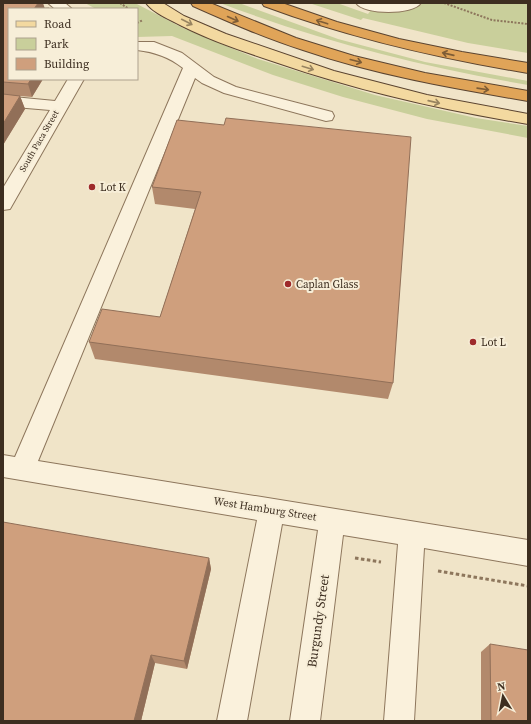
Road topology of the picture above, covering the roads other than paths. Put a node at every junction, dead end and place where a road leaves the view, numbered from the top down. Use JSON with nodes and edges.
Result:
{"nodes":[{"id":1,"x":153,"y":3,"type":"edge"},
{"id":2,"x":198,"y":3,"type":"edge"},
{"id":3,"x":269,"y":3,"type":"edge"},
{"id":4,"x":363,"y":3,"type":"edge"},
{"id":5,"x":414,"y":3,"type":"edge"},
{"id":6,"x":138,"y":46,"type":"edge"},
{"id":7,"x":192,"y":66,"type":"junction"},
{"id":8,"x":528,"y":68,"type":"edge"},
{"id":9,"x":75,"y":80,"type":"edge"},
{"id":10,"x":528,"y":96,"type":"edge"},
{"id":11,"x":3,"y":101,"type":"edge"},
{"id":12,"x":59,"y":106,"type":"junction"},
{"id":13,"x":326,"y":116,"type":"dead end"},
{"id":14,"x":528,"y":119,"type":"edge"},
{"id":15,"x":3,"y":204,"type":"edge"},
{"id":16,"x":13,"y":468,"type":"edge"},
{"id":17,"x":272,"y":510,"type":"junction"},
{"id":18,"x":332,"y":520,"type":"junction"},
{"id":19,"x":412,"y":534,"type":"junction"},
{"id":20,"x":528,"y":553,"type":"edge"},
{"id":21,"x":232,"y":721,"type":"edge"},
{"id":22,"x":305,"y":721,"type":"edge"},
{"id":23,"x":398,"y":721,"type":"edge"}],
"edges":[{"from":1,"to":14,"type":"main road","one_way":true},
{"from":2,"to":10,"type":"highway","one_way":true},
{"from":8,"to":3,"type":"highway","one_way":true},
{"from":4,"to":5,"type":"street"},
{"from":6,"to":7,"type":"street"},
{"from":7,"to":13,"type":"street"},
{"from":7,"to":16,"type":"street"},
{"from":9,"to":12,"type":"street","name":"South Paca Street"},
{"from":11,"to":12,"type":"street"},
{"from":12,"to":15,"type":"street","name":"South Paca Street"},
{"from":16,"to":17,"type":"street","name":"West Hamburg Street"},
{"from":17,"to":18,"type":"street","name":"West Hamburg Street"},
{"from":17,"to":21,"type":"street"},
{"from":18,"to":19,"type":"street","name":"West Hamburg Street"},
{"from":18,"to":22,"type":"street","name":"Burgundy Street"},
{"from":19,"to":20,"type":"street","name":"West Hamburg Street"},
{"from":19,"to":23,"type":"street"}]}
